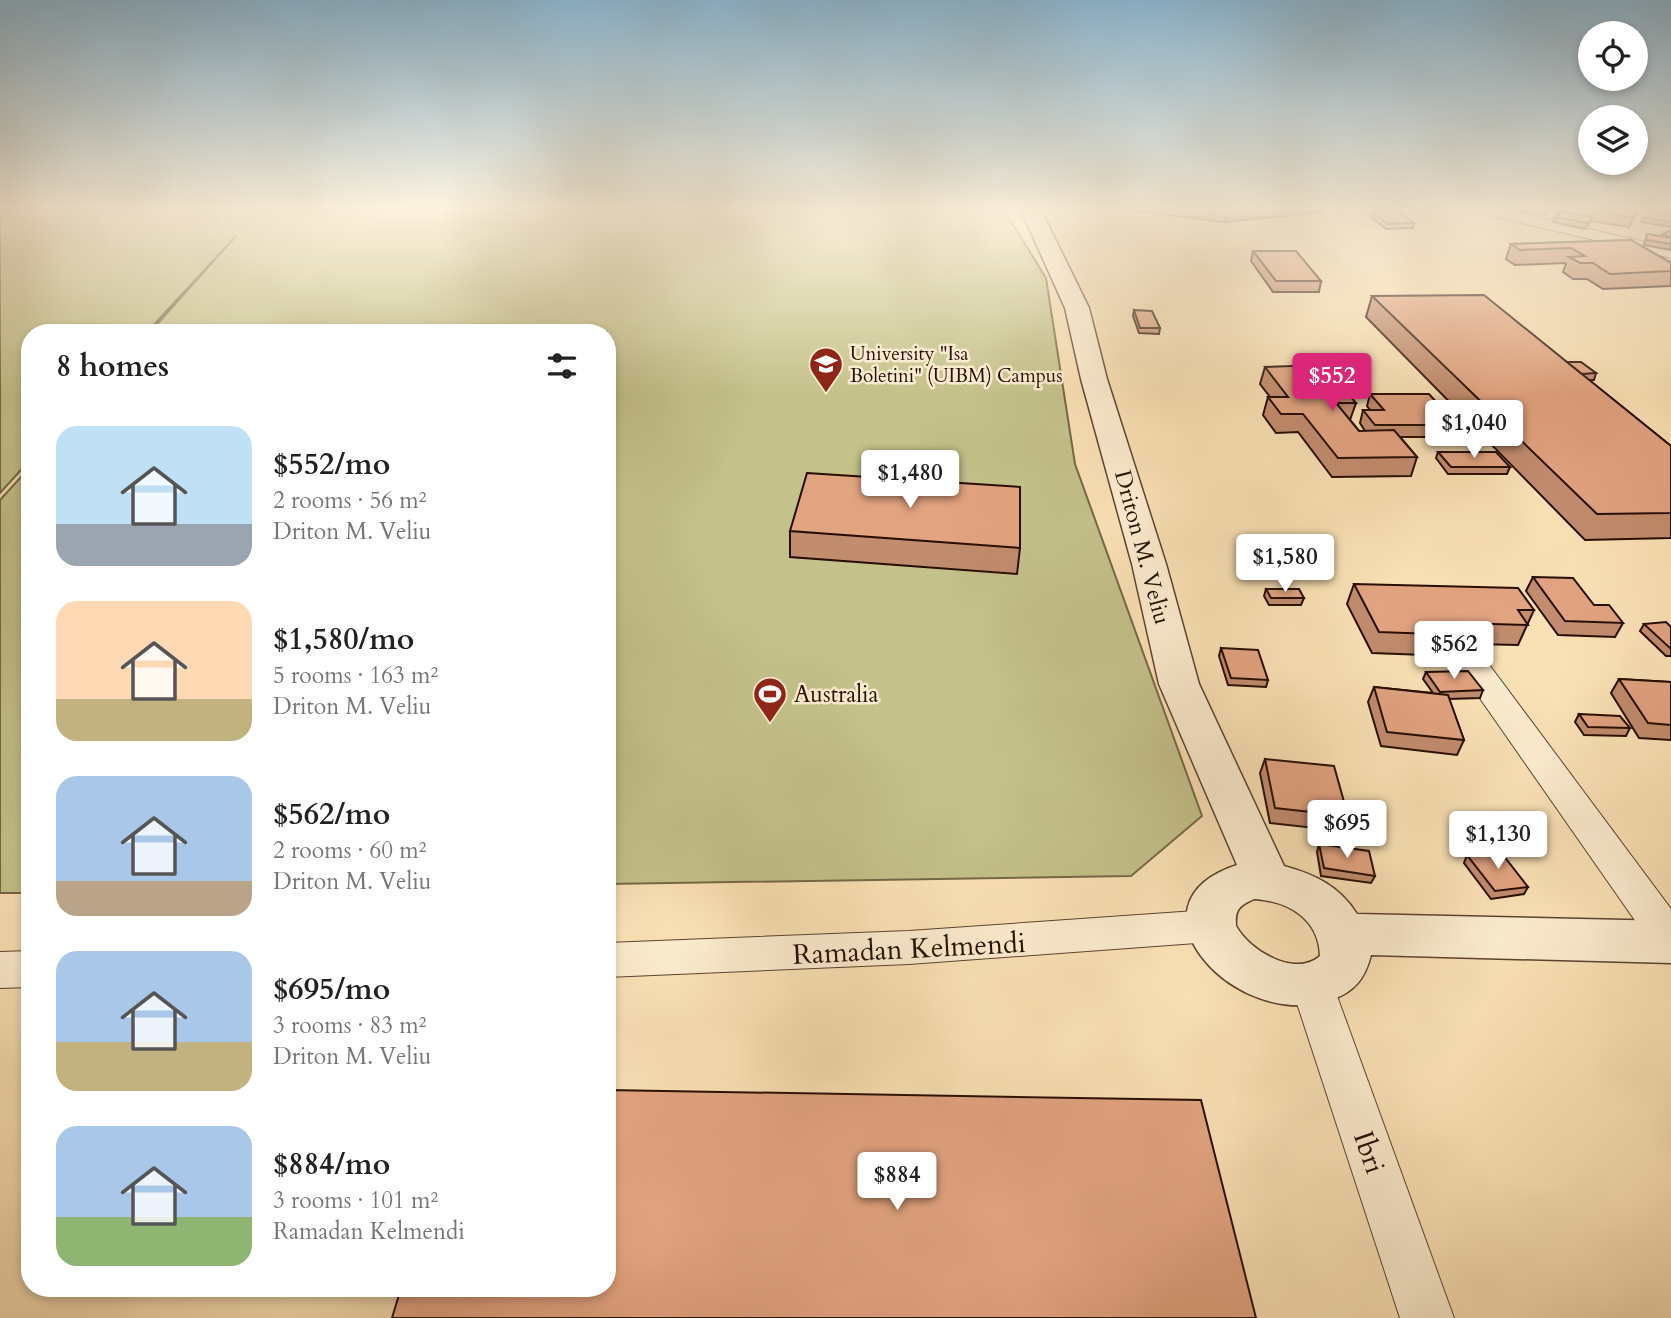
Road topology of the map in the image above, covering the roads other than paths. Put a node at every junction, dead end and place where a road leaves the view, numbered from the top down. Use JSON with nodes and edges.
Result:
{"nodes":[{"id":1,"x":1060,"y":272,"type":"edge"},
{"id":2,"x":1465,"y":654,"type":"dead end"},
{"id":3,"x":1267,"y":880,"type":"junction"},
{"id":4,"x":1210,"y":926,"type":"junction"},
{"id":5,"x":1344,"y":934,"type":"junction"},
{"id":6,"x":1671,"y":941,"type":"edge"},
{"id":7,"x":616,"y":960,"type":"edge"},
{"id":8,"x":21,"y":969,"type":"edge"},
{"id":9,"x":0,"y":970,"type":"edge"},
{"id":10,"x":1312,"y":985,"type":"junction"},
{"id":11,"x":1427,"y":1318,"type":"edge"}],
"edges":[{"from":1,"to":3,"type":"street","name":"Driton M. Veliu"},
{"from":2,"to":6,"type":"street"},
{"from":3,"to":4,"type":"street"},
{"from":3,"to":5,"type":"street"},
{"from":4,"to":7,"type":"street","name":"Ramadan Kelmendi"},
{"from":4,"to":10,"type":"street"},
{"from":5,"to":6,"type":"street"},
{"from":5,"to":10,"type":"street"},
{"from":8,"to":9,"type":"street"},
{"from":10,"to":11,"type":"street","name":"Ibri"}]}
